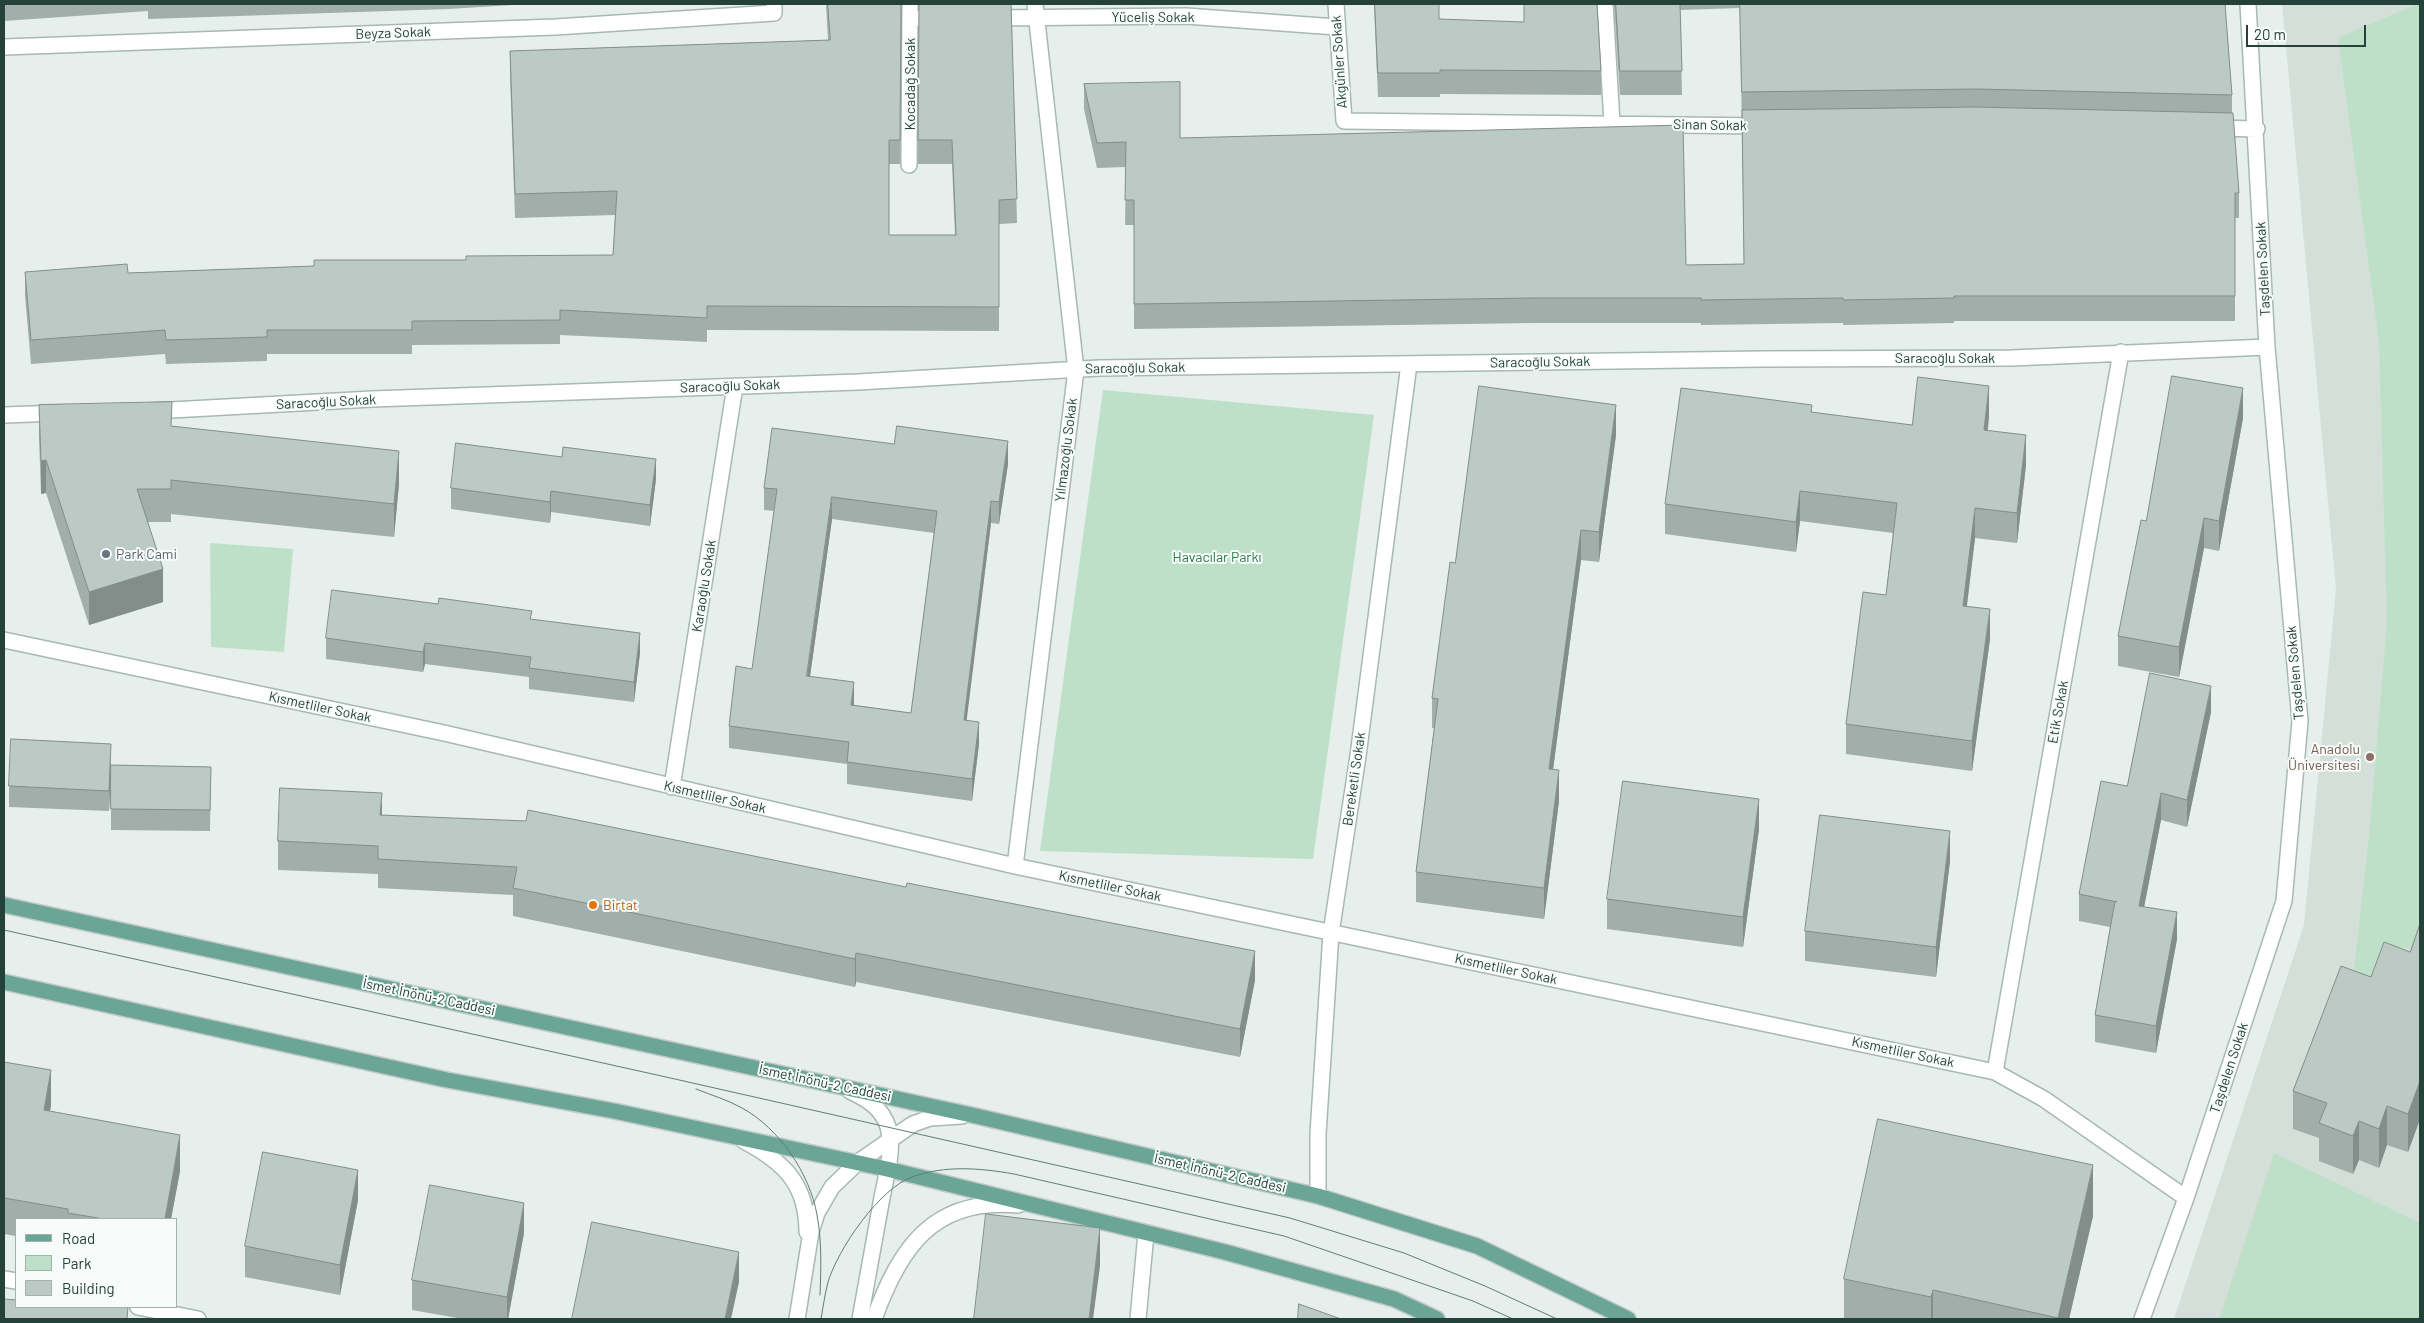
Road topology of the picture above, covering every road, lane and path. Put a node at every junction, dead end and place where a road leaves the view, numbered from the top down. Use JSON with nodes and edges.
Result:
{"nodes":[{"id":1,"x":774,"y":4,"type":"edge"},
{"id":2,"x":1336,"y":4,"type":"edge"},
{"id":3,"x":1605,"y":4,"type":"edge"},
{"id":4,"x":2248,"y":4,"type":"edge"},
{"id":5,"x":1036,"y":10,"type":"edge"},
{"id":6,"x":1186,"y":10,"type":"edge"},
{"id":7,"x":910,"y":11,"type":"edge"},
{"id":8,"x":958,"y":18,"type":"edge"},
{"id":9,"x":978,"y":18,"type":"edge"},
{"id":10,"x":1336,"y":27,"type":"junction"},
{"id":11,"x":4,"y":47,"type":"edge"},
{"id":12,"x":1344,"y":121,"type":"joint"},
{"id":13,"x":1612,"y":123,"type":"junction"},
{"id":14,"x":1778,"y":126,"type":"edge"},
{"id":15,"x":2198,"y":128,"type":"edge"},
{"id":16,"x":2256,"y":129,"type":"junction"},
{"id":17,"x":909,"y":165,"type":"dead end"},
{"id":18,"x":2267,"y":347,"type":"junction"},
{"id":19,"x":2121,"y":352,"type":"junction"},
{"id":20,"x":1410,"y":364,"type":"junction"},
{"id":21,"x":1076,"y":370,"type":"junction"},
{"id":22,"x":735,"y":386,"type":"junction"},
{"id":23,"x":142,"y":411,"type":"edge"},
{"id":24,"x":73,"y":413,"type":"edge"},
{"id":25,"x":4,"y":415,"type":"edge"},
{"id":26,"x":4,"y":640,"type":"edge"},
{"id":27,"x":672,"y":787,"type":"junction"},
{"id":28,"x":1015,"y":866,"type":"junction"},
{"id":29,"x":4,"y":905,"type":"edge"},
{"id":30,"x":1332,"y":933,"type":"junction"},
{"id":31,"x":4,"y":982,"type":"edge"},
{"id":32,"x":1995,"y":1072,"type":"junction"},
{"id":33,"x":840,"y":1086,"type":"junction"},
{"id":34,"x":976,"y":1116,"type":"junction"},
{"id":35,"x":736,"y":1137,"type":"junction"},
{"id":36,"x":890,"y":1140,"type":"junction"},
{"id":37,"x":857,"y":1163,"type":"junction"},
{"id":38,"x":887,"y":1169,"type":"junction"},
{"id":39,"x":1318,"y":1196,"type":"junction"},
{"id":40,"x":2186,"y":1198,"type":"junction"},
{"id":41,"x":1044,"y":1208,"type":"junction"},
{"id":42,"x":1146,"y":1232,"type":"junction"},
{"id":43,"x":807,"y":1256,"type":"junction"},
{"id":44,"x":143,"y":1308,"type":"edge"},
{"id":45,"x":198,"y":1319,"type":"edge"},
{"id":46,"x":797,"y":1319,"type":"edge"},
{"id":47,"x":860,"y":1319,"type":"edge"},
{"id":48,"x":874,"y":1319,"type":"edge"},
{"id":49,"x":1138,"y":1319,"type":"edge"},
{"id":50,"x":1437,"y":1319,"type":"edge"},
{"id":51,"x":1628,"y":1319,"type":"edge"},
{"id":52,"x":2142,"y":1319,"type":"edge"}],
"edges":[{"from":1,"to":11,"type":"street","name":"Beyza Sokak"},
{"from":2,"to":10,"type":"street","name":"Akgünler Sokak"},
{"from":3,"to":13,"type":"street"},
{"from":4,"to":16,"type":"street","name":"Taşdelen Sokak"},
{"from":5,"to":6,"type":"street","name":"Yüceliş Sokak"},
{"from":5,"to":9,"type":"street","name":"Yüceliş Sokak"},
{"from":5,"to":21,"type":"street","name":"Yılmazoğlu Sokak"},
{"from":6,"to":10,"type":"street","name":"Yüceliş Sokak"},
{"from":7,"to":8,"type":"street"},
{"from":7,"to":17,"type":"street","name":"Kocadağ Sokak"},
{"from":10,"to":12,"type":"street","name":"Akgünler Sokak"},
{"from":12,"to":13,"type":"street","name":"Sinan Sokak"},
{"from":13,"to":14,"type":"street","name":"Sinan Sokak"},
{"from":15,"to":16,"type":"street"},
{"from":16,"to":18,"type":"street","name":"Taşdelen Sokak"},
{"from":18,"to":19,"type":"street","name":"Saracoğlu Sokak"},
{"from":18,"to":40,"type":"street","name":"Taşdelen Sokak"},
{"from":19,"to":20,"type":"street","name":"Saracoğlu Sokak"},
{"from":19,"to":32,"type":"street","name":"Etik Sokak"},
{"from":20,"to":21,"type":"street","name":"Saracoğlu Sokak"},
{"from":20,"to":30,"type":"street","name":"Bereketli Sokak"},
{"from":21,"to":22,"type":"street","name":"Saracoğlu Sokak"},
{"from":21,"to":28,"type":"street","name":"Yılmazoğlu Sokak"},
{"from":22,"to":23,"type":"street","name":"Saracoğlu Sokak"},
{"from":22,"to":27,"type":"street","name":"Karaoğlu Sokak"},
{"from":24,"to":25,"type":"street"},
{"from":26,"to":27,"type":"street","name":"Kısmetliler Sokak"},
{"from":27,"to":28,"type":"street","name":"Kısmetliler Sokak"},
{"from":28,"to":30,"type":"street","name":"Kısmetliler Sokak"},
{"from":29,"to":33,"type":"main road","name":"İsmet İnönü-2 Caddesi"},
{"from":30,"to":32,"type":"street","name":"Kısmetliler Sokak"},
{"from":30,"to":39,"type":"street","name":"Bereketli Sokak"},
{"from":31,"to":35,"type":"main road"},
{"from":32,"to":40,"type":"street","name":"Kısmetliler Sokak"},
{"from":33,"to":34,"type":"main road","name":"İsmet İnönü-2 Caddesi"},
{"from":33,"to":36,"type":"street"},
{"from":34,"to":36,"type":"street"},
{"from":34,"to":39,"type":"main road","name":"İsmet İnönü-2 Caddesi"},
{"from":35,"to":37,"type":"main road"},
{"from":35,"to":43,"type":"street"},
{"from":36,"to":37,"type":"street"},
{"from":36,"to":38,"type":"street"},
{"from":37,"to":38,"type":"main road"},
{"from":37,"to":43,"type":"street"},
{"from":38,"to":41,"type":"main road"},
{"from":38,"to":47,"type":"street"},
{"from":39,"to":51,"type":"main road","name":"İsmet İnönü-2 Caddesi"},
{"from":40,"to":52,"type":"street","name":"Taşdelen Sokak"},
{"from":41,"to":42,"type":"main road"},
{"from":41,"to":48,"type":"street"},
{"from":42,"to":49,"type":"street"},
{"from":42,"to":50,"type":"main road"},
{"from":43,"to":46,"type":"street"},
{"from":44,"to":45,"type":"street"}]}
